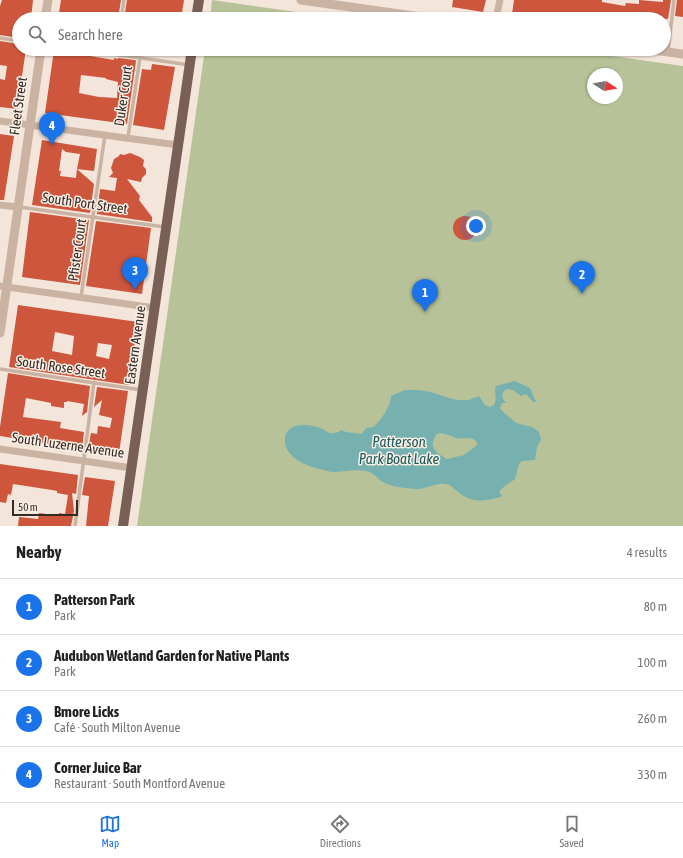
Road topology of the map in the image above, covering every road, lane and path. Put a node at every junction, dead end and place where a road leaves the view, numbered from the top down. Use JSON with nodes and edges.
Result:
{"nodes":[{"id":1,"x":48,"y":0,"type":"edge"},
{"id":2,"x":124,"y":0,"type":"edge"},
{"id":3,"x":199,"y":0,"type":"edge"},
{"id":4,"x":301,"y":0,"type":"edge"},
{"id":5,"x":500,"y":0,"type":"edge"},
{"id":6,"x":674,"y":0,"type":"edge"},
{"id":7,"x":347,"y":3,"type":"edge"},
{"id":8,"x":46,"y":12,"type":"edge"},
{"id":9,"x":122,"y":12,"type":"edge"},
{"id":10,"x":197,"y":12,"type":"edge"},
{"id":11,"x":396,"y":12,"type":"edge"},
{"id":12,"x":497,"y":12,"type":"edge"},
{"id":13,"x":671,"y":26,"type":"edge"},
{"id":14,"x":0,"y":38,"type":"edge"},
{"id":15,"x":12,"y":40,"type":"edge"},
{"id":16,"x":671,"y":52,"type":"edge"},
{"id":17,"x":683,"y":54,"type":"edge"},
{"id":18,"x":39,"y":56,"type":"edge"},
{"id":19,"x":124,"y":56,"type":"edge"},
{"id":20,"x":191,"y":56,"type":"edge"},
{"id":21,"x":140,"y":58,"type":"junction"},
{"id":22,"x":190,"y":65,"type":"junction"},
{"id":23,"x":0,"y":121,"type":"edge"},
{"id":24,"x":29,"y":125,"type":"junction"},
{"id":25,"x":105,"y":134,"type":"junction"},
{"id":26,"x":128,"y":137,"type":"junction"},
{"id":27,"x":178,"y":145,"type":"junction"},
{"id":28,"x":0,"y":205,"type":"edge"},
{"id":29,"x":18,"y":207,"type":"junction"},
{"id":30,"x":92,"y":217,"type":"junction"},
{"id":31,"x":166,"y":227,"type":"junction"},
{"id":32,"x":3,"y":286,"type":"edge"},
{"id":33,"x":81,"y":297,"type":"junction"},
{"id":34,"x":155,"y":308,"type":"junction"},
{"id":35,"x":0,"y":333,"type":"edge"},
{"id":36,"x":0,"y":369,"type":"edge"},
{"id":37,"x":94,"y":382,"type":"junction"},
{"id":38,"x":143,"y":390,"type":"junction"},
{"id":39,"x":0,"y":449,"type":"edge"},
{"id":40,"x":84,"y":461,"type":"junction"},
{"id":41,"x":132,"y":468,"type":"junction"},
{"id":42,"x":75,"y":526,"type":"edge"},
{"id":43,"x":123,"y":526,"type":"edge"}],
"edges":[{"from":1,"to":8,"type":"street"},
{"from":2,"to":9,"type":"lane"},
{"from":3,"to":10,"type":"main road"},
{"from":4,"to":7,"type":"street"},
{"from":5,"to":12,"type":"street"},
{"from":6,"to":13,"type":"lane"},
{"from":7,"to":11,"type":"street"},
{"from":14,"to":15,"type":"lane"},
{"from":16,"to":17,"type":"street"},
{"from":18,"to":24,"type":"street","name":"Fleet Street"},
{"from":19,"to":21,"type":"lane"},
{"from":20,"to":22,"type":"main road","name":"Eastern Avenue"},
{"from":21,"to":22,"type":"lane"},
{"from":21,"to":26,"type":"lane","name":"Duker Court"},
{"from":22,"to":27,"type":"main road","name":"Eastern Avenue"},
{"from":23,"to":24,"type":"street"},
{"from":24,"to":25,"type":"street"},
{"from":24,"to":29,"type":"street","name":"Fleet Street"},
{"from":25,"to":26,"type":"street"},
{"from":25,"to":30,"type":"lane","name":"Pfister Court"},
{"from":26,"to":27,"type":"street"},
{"from":27,"to":31,"type":"main road","name":"Eastern Avenue"},
{"from":28,"to":29,"type":"street","name":"South Port Street"},
{"from":29,"to":30,"type":"lane","name":"South Port Street"},
{"from":29,"to":32,"type":"street","name":"Fleet Street"},
{"from":30,"to":31,"type":"lane","name":"South Port Street"},
{"from":30,"to":33,"type":"lane","name":"Pfister Court"},
{"from":31,"to":34,"type":"main road","name":"Eastern Avenue"},
{"from":32,"to":33,"type":"street"},
{"from":32,"to":35,"type":"street","name":"Fleet Street"},
{"from":33,"to":34,"type":"street"},
{"from":34,"to":38,"type":"main road","name":"Eastern Avenue"},
{"from":36,"to":37,"type":"lane","name":"South Rose Street"},
{"from":37,"to":38,"type":"lane","name":"South Rose Street"},
{"from":37,"to":40,"type":"lane"},
{"from":38,"to":41,"type":"main road","name":"Eastern Avenue"},
{"from":39,"to":40,"type":"street","name":"South Luzerne Avenue"},
{"from":40,"to":41,"type":"street","name":"South Luzerne Avenue"},
{"from":40,"to":42,"type":"lane"},
{"from":41,"to":43,"type":"main road","name":"Eastern Avenue"}]}
